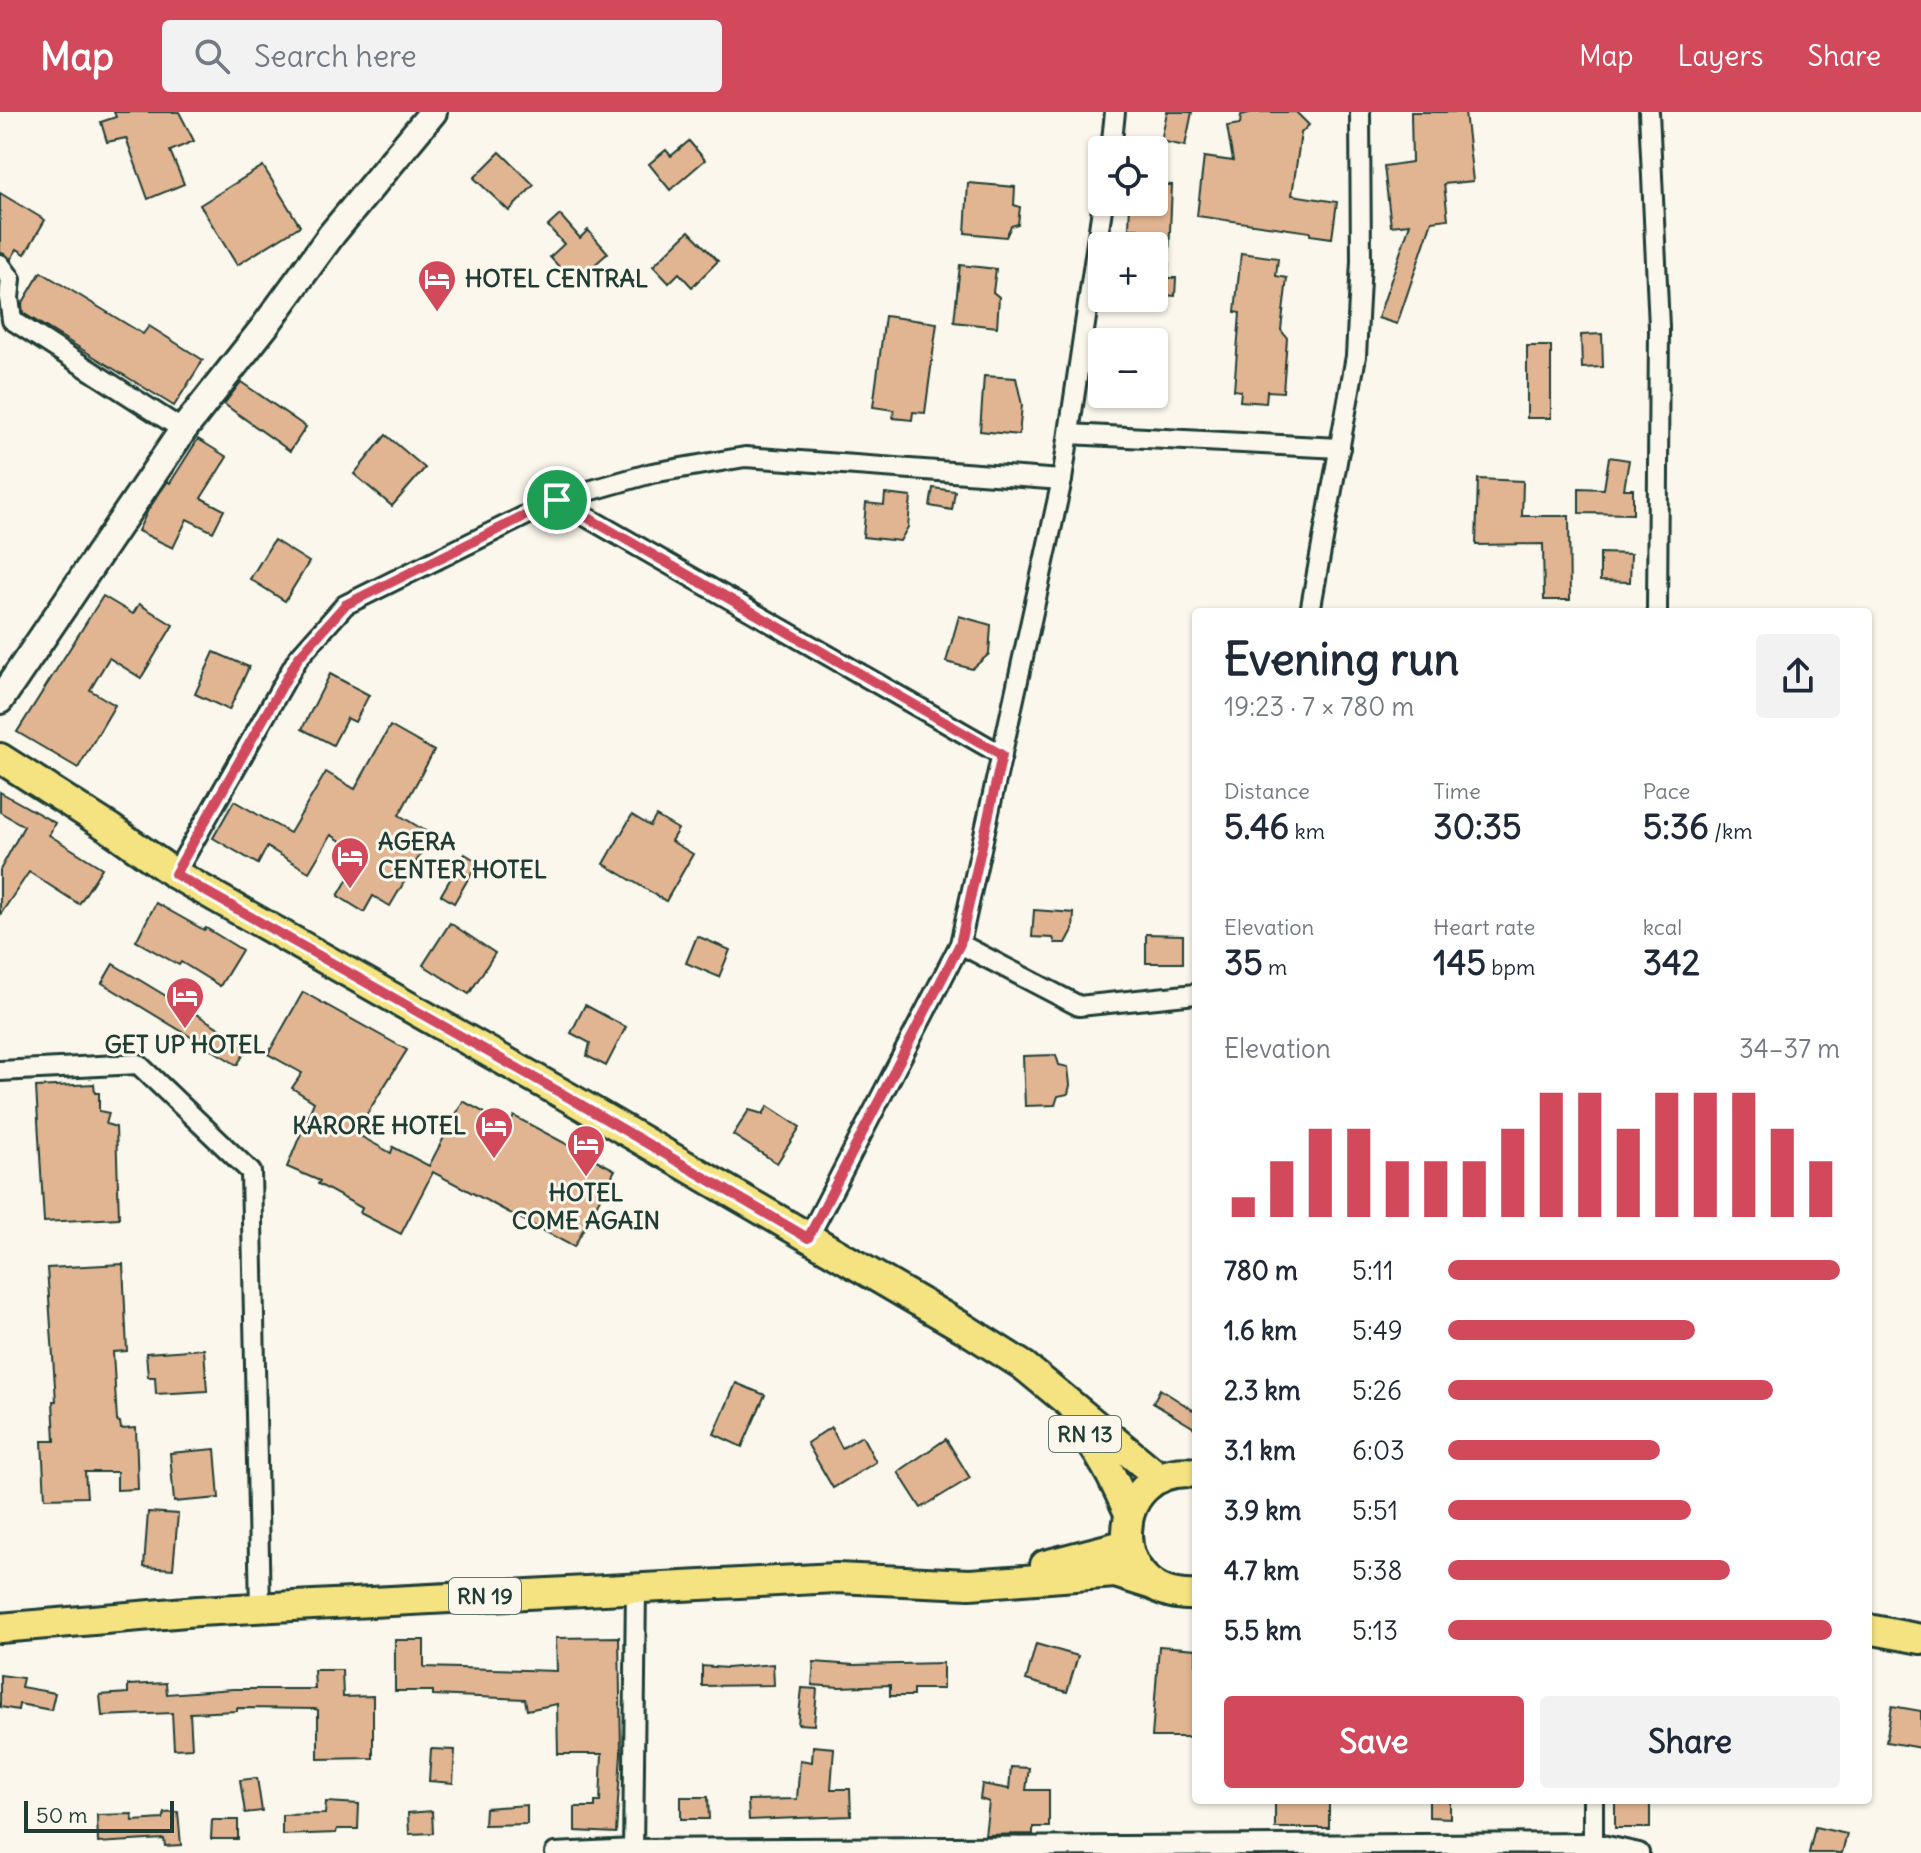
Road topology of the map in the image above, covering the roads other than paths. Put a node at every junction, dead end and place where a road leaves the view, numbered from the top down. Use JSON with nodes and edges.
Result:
{"nodes":[{"id":1,"x":433,"y":112,"type":"edge"},
{"id":2,"x":1115,"y":112,"type":"edge"},
{"id":3,"x":1360,"y":112,"type":"edge"},
{"id":4,"x":1649,"y":112,"type":"edge"},
{"id":5,"x":1112,"y":136,"type":"edge"},
{"id":6,"x":1101,"y":216,"type":"edge"},
{"id":7,"x":0,"y":264,"type":"edge"},
{"id":8,"x":183,"y":430,"type":"junction"},
{"id":9,"x":1069,"y":434,"type":"junction"},
{"id":10,"x":1340,"y":448,"type":"junction"},
{"id":11,"x":1062,"y":480,"type":"junction"},
{"id":12,"x":557,"y":500,"type":"junction"},
{"id":13,"x":1311,"y":608,"type":"edge"},
{"id":14,"x":1657,"y":608,"type":"edge"},
{"id":15,"x":0,"y":700,"type":"edge"},
{"id":16,"x":1002,"y":755,"type":"junction"},
{"id":17,"x":0,"y":758,"type":"edge"},
{"id":18,"x":175,"y":874,"type":"junction"},
{"id":19,"x":960,"y":944,"type":"junction"},
{"id":20,"x":1192,"y":994,"type":"edge"},
{"id":21,"x":0,"y":1071,"type":"edge"},
{"id":22,"x":808,"y":1238,"type":"junction"},
{"id":23,"x":1024,"y":1366,"type":"junction"},
{"id":24,"x":1192,"y":1473,"type":"edge"},
{"id":25,"x":1160,"y":1478,"type":"junction"},
{"id":26,"x":1129,"y":1513,"type":"junction"},
{"id":27,"x":1127,"y":1544,"type":"junction"},
{"id":28,"x":970,"y":1584,"type":"junction"},
{"id":29,"x":1153,"y":1585,"type":"junction"},
{"id":30,"x":636,"y":1587,"type":"junction"},
{"id":31,"x":1192,"y":1595,"type":"edge"},
{"id":32,"x":260,"y":1608,"type":"junction"},
{"id":33,"x":0,"y":1628,"type":"edge"},
{"id":34,"x":1872,"y":1630,"type":"edge"},
{"id":35,"x":1921,"y":1639,"type":"edge"},
{"id":36,"x":1593,"y":1804,"type":"edge"},
{"id":37,"x":1593,"y":1848,"type":"edge"},
{"id":38,"x":633,"y":1851,"type":"edge"},
{"id":39,"x":555,"y":1853,"type":"edge"},
{"id":40,"x":1639,"y":1853,"type":"edge"}],
"edges":[{"from":1,"to":8,"type":"main road"},
{"from":2,"to":5,"type":"street"},
{"from":3,"to":10,"type":"street"},
{"from":4,"to":14,"type":"street"},
{"from":6,"to":9,"type":"street"},
{"from":7,"to":8,"type":"street"},
{"from":8,"to":15,"type":"main road"},
{"from":9,"to":10,"type":"street"},
{"from":9,"to":11,"type":"street"},
{"from":10,"to":13,"type":"street"},
{"from":11,"to":12,"type":"street"},
{"from":11,"to":16,"type":"street"},
{"from":12,"to":16,"type":"street"},
{"from":12,"to":18,"type":"street"},
{"from":16,"to":19,"type":"street"},
{"from":17,"to":18,"type":"main road","number":"RN 13"},
{"from":18,"to":22,"type":"main road","number":"RN 13"},
{"from":19,"to":20,"type":"street"},
{"from":19,"to":22,"type":"street"},
{"from":21,"to":32,"type":"street"},
{"from":22,"to":23,"type":"main road","number":"RN 13"},
{"from":23,"to":25,"type":"main road","number":"RN 13"},
{"from":23,"to":26,"type":"main road","number":"RN 13"},
{"from":24,"to":25,"type":"main road"},
{"from":25,"to":26,"type":"main road"},
{"from":26,"to":27,"type":"main road","number":"RN 13"},
{"from":27,"to":28,"type":"main road","number":"RN 19"},
{"from":27,"to":29,"type":"main road"},
{"from":28,"to":29,"type":"main road","number":"RN 19"},
{"from":28,"to":30,"type":"main road","number":"RN 19"},
{"from":29,"to":31,"type":"main road"},
{"from":30,"to":32,"type":"main road","number":"RN 19"},
{"from":30,"to":38,"type":"street"},
{"from":32,"to":33,"type":"main road","number":"RN 19"},
{"from":34,"to":35,"type":"main road"},
{"from":36,"to":37,"type":"street"},
{"from":37,"to":38,"type":"street"},
{"from":37,"to":40,"type":"street"},
{"from":38,"to":39,"type":"street"}]}
